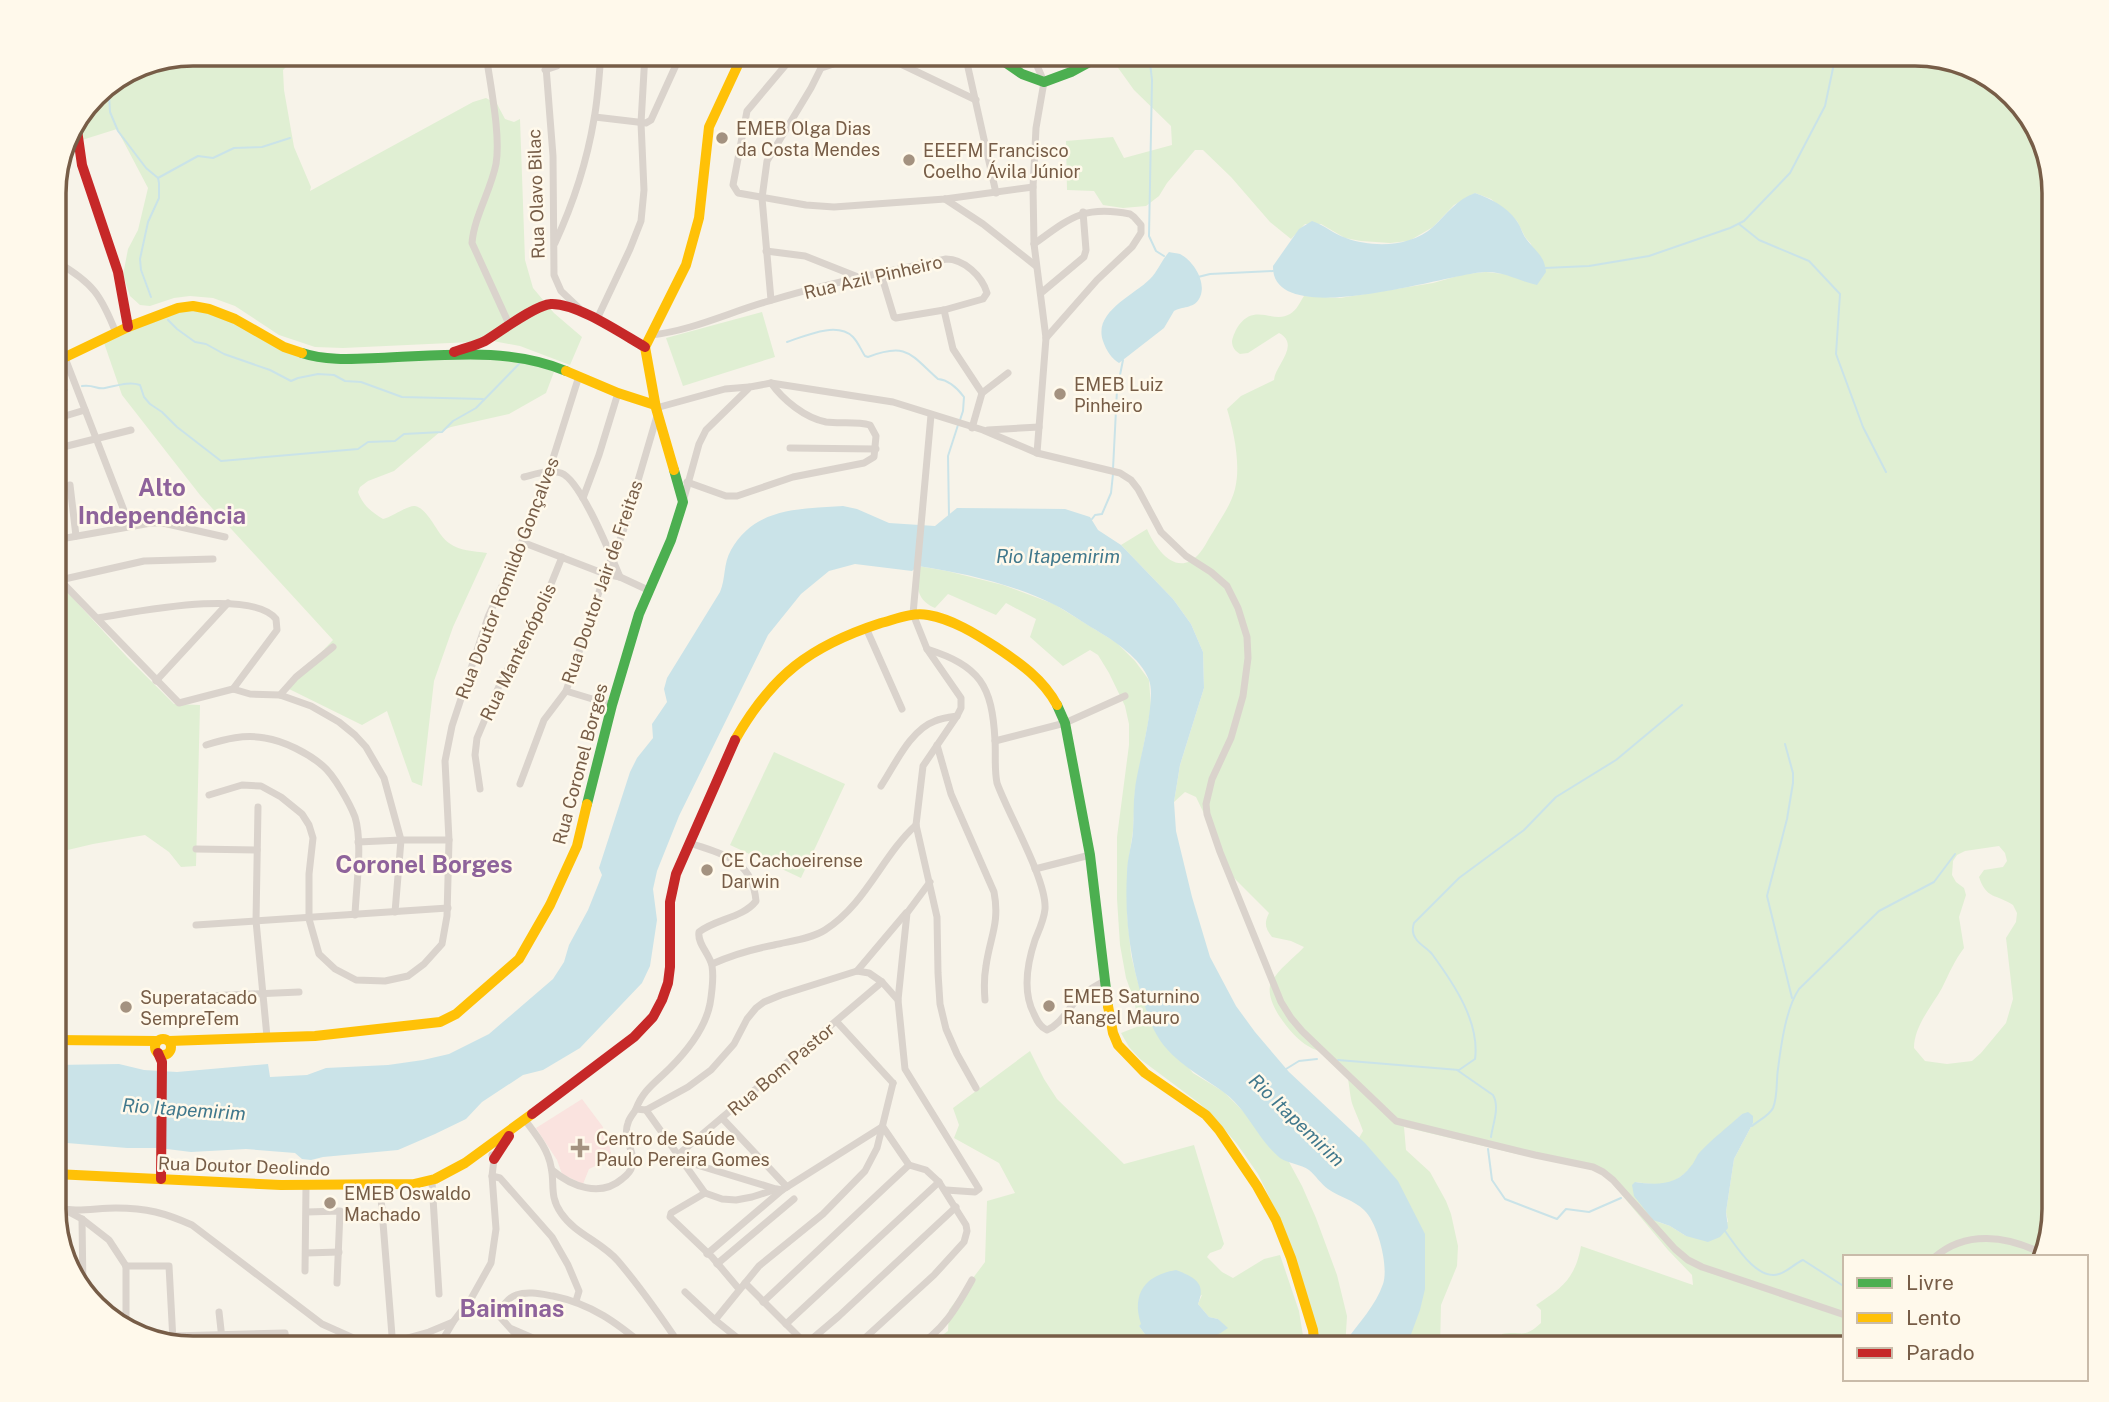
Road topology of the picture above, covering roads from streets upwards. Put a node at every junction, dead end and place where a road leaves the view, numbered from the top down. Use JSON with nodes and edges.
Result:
{"nodes":[{"id":1,"x":1082,"y":66,"type":"edge"},
{"id":2,"x":488,"y":67,"type":"edge"},
{"id":3,"x":553,"y":67,"type":"edge"},
{"id":4,"x":600,"y":67,"type":"edge"},
{"id":5,"x":644,"y":67,"type":"edge"},
{"id":6,"x":675,"y":67,"type":"edge"},
{"id":7,"x":737,"y":67,"type":"edge"},
{"id":8,"x":784,"y":67,"type":"edge"},
{"id":9,"x":825,"y":67,"type":"edge"},
{"id":10,"x":906,"y":67,"type":"edge"},
{"id":11,"x":968,"y":67,"type":"edge"},
{"id":12,"x":1011,"y":67,"type":"edge"},
{"id":13,"x":1037,"y":67,"type":"edge"},
{"id":14,"x":821,"y":68,"type":"joint"},
{"id":15,"x":545,"y":69,"type":"joint"},
{"id":16,"x":1044,"y":82,"type":"junction"},
{"id":17,"x":976,"y":100,"type":"junction"},
{"id":18,"x":595,"y":117,"type":"junction"},
{"id":19,"x":641,"y":122,"type":"junction"},
{"id":20,"x":78,"y":140,"type":"edge"},
{"id":21,"x":1033,"y":187,"type":"junction"},
{"id":22,"x":996,"y":193,"type":"junction"},
{"id":23,"x":762,"y":198,"type":"junction"},
{"id":24,"x":945,"y":199,"type":"junction"},
{"id":25,"x":1083,"y":212,"type":"junction"},
{"id":26,"x":1034,"y":244,"type":"junction"},
{"id":27,"x":554,"y":248,"type":"junction"},
{"id":28,"x":765,"y":251,"type":"junction"},
{"id":29,"x":1037,"y":266,"type":"junction"},
{"id":30,"x":67,"y":271,"type":"edge"},
{"id":31,"x":881,"y":274,"type":"junction"},
{"id":32,"x":858,"y":277,"type":"junction"},
{"id":33,"x":1041,"y":293,"type":"junction"},
{"id":34,"x":771,"y":300,"type":"junction"},
{"id":35,"x":944,"y":310,"type":"junction"},
{"id":36,"x":594,"y":317,"type":"junction"},
{"id":37,"x":509,"y":324,"type":"junction"},
{"id":38,"x":128,"y":327,"type":"junction"},
{"id":39,"x":116,"y":333,"type":"junction"},
{"id":40,"x":651,"y":335,"type":"junction"},
{"id":41,"x":1046,"y":338,"type":"junction"},
{"id":42,"x":645,"y":347,"type":"junction"},
{"id":43,"x":67,"y":357,"type":"edge"},
{"id":44,"x":438,"y":357,"type":"junction"},
{"id":45,"x":1009,"y":373,"type":"dead end"},
{"id":46,"x":67,"y":374,"type":"edge"},
{"id":47,"x":579,"y":376,"type":"junction"},
{"id":48,"x":771,"y":383,"type":"junction"},
{"id":49,"x":750,"y":387,"type":"junction"},
{"id":50,"x":618,"y":393,"type":"junction"},
{"id":51,"x":982,"y":393,"type":"junction"},
{"id":52,"x":656,"y":409,"type":"junction"},
{"id":53,"x":85,"y":410,"type":"junction"},
{"id":54,"x":67,"y":415,"type":"edge"},
{"id":55,"x":931,"y":415,"type":"junction"},
{"id":56,"x":1039,"y":427,"type":"junction"},
{"id":57,"x":972,"y":428,"type":"junction"},
{"id":58,"x":131,"y":430,"type":"dead end"},
{"id":59,"x":983,"y":430,"type":"junction"},
{"id":60,"x":96,"y":439,"type":"junction"},
{"id":61,"x":67,"y":446,"type":"edge"},
{"id":62,"x":790,"y":447,"type":"dead end"},
{"id":63,"x":876,"y":449,"type":"junction"},
{"id":64,"x":1037,"y":453,"type":"junction"},
{"id":65,"x":549,"y":471,"type":"junction"},
{"id":66,"x":524,"y":477,"type":"dead end"},
{"id":67,"x":687,"y":482,"type":"junction"},
{"id":68,"x":70,"y":485,"type":"dead end"},
{"id":69,"x":583,"y":498,"type":"junction"},
{"id":70,"x":683,"y":502,"type":"junction"},
{"id":71,"x":130,"y":526,"type":"junction"},
{"id":72,"x":76,"y":536,"type":"junction"},
{"id":73,"x":225,"y":537,"type":"dead end"},
{"id":74,"x":67,"y":538,"type":"edge"},
{"id":75,"x":522,"y":542,"type":"junction"},
{"id":76,"x":562,"y":556,"type":"junction"},
{"id":77,"x":612,"y":558,"type":"junction"},
{"id":78,"x":213,"y":559,"type":"dead end"},
{"id":79,"x":605,"y":574,"type":"junction"},
{"id":80,"x":67,"y":575,"type":"edge"},
{"id":81,"x":620,"y":577,"type":"junction"},
{"id":82,"x":67,"y":587,"type":"edge"},
{"id":83,"x":648,"y":590,"type":"junction"},
{"id":84,"x":228,"y":603,"type":"junction"},
{"id":85,"x":913,"y":614,"type":"junction"},
{"id":86,"x":98,"y":618,"type":"junction"},
{"id":87,"x":866,"y":628,"type":"junction"},
{"id":88,"x":332,"y":647,"type":"dead end"},
{"id":89,"x":927,"y":649,"type":"junction"},
{"id":90,"x":156,"y":681,"type":"junction"},
{"id":91,"x":233,"y":689,"type":"junction"},
{"id":92,"x":566,"y":691,"type":"junction"},
{"id":93,"x":280,"y":695,"type":"junction"},
{"id":94,"x":1125,"y":696,"type":"dead end"},
{"id":95,"x":612,"y":705,"type":"junction"},
{"id":96,"x":902,"y":709,"type":"dead end"},
{"id":97,"x":957,"y":716,"type":"junction"},
{"id":98,"x":1065,"y":723,"type":"junction"},
{"id":99,"x":995,"y":741,"type":"junction"},
{"id":100,"x":206,"y":745,"type":"dead end"},
{"id":101,"x":937,"y":745,"type":"junction"},
{"id":102,"x":520,"y":784,"type":"dead end"},
{"id":103,"x":881,"y":786,"type":"dead end"},
{"id":104,"x":480,"y":789,"type":"dead end"},
{"id":105,"x":209,"y":795,"type":"dead end"},
{"id":106,"x":258,"y":807,"type":"dead end"},
{"id":107,"x":916,"y":825,"type":"junction"},
{"id":108,"x":401,"y":839,"type":"junction"},
{"id":109,"x":449,"y":840,"type":"junction"},
{"id":110,"x":358,"y":842,"type":"junction"},
{"id":111,"x":690,"y":843,"type":"junction"},
{"id":112,"x":196,"y":849,"type":"dead end"},
{"id":113,"x":257,"y":850,"type":"junction"},
{"id":114,"x":1090,"y":855,"type":"junction"},
{"id":115,"x":1035,"y":869,"type":"junction"},
{"id":116,"x":930,"y":882,"type":"junction"},
{"id":117,"x":447,"y":908,"type":"junction"},
{"id":118,"x":395,"y":912,"type":"junction"},
{"id":119,"x":907,"y":913,"type":"junction"},
{"id":120,"x":355,"y":915,"type":"junction"},
{"id":121,"x":309,"y":919,"type":"junction"},
{"id":122,"x":256,"y":921,"type":"junction"},
{"id":123,"x":196,"y":925,"type":"dead end"},
{"id":124,"x":712,"y":964,"type":"junction"},
{"id":125,"x":857,"y":971,"type":"junction"},
{"id":126,"x":1104,"y":981,"type":"junction"},
{"id":127,"x":882,"y":982,"type":"junction"},
{"id":128,"x":299,"y":992,"type":"dead end"},
{"id":129,"x":263,"y":993,"type":"junction"},
{"id":130,"x":207,"y":996,"type":"dead end"},
{"id":131,"x":898,"y":1000,"type":"junction"},
{"id":132,"x":985,"y":1000,"type":"dead end"},
{"id":133,"x":837,"y":1022,"type":"junction"},
{"id":134,"x":267,"y":1037,"type":"junction"},
{"id":135,"x":67,"y":1040,"type":"edge"},
{"id":136,"x":163,"y":1052,"type":"junction"},
{"id":137,"x":905,"y":1069,"type":"junction"},
{"id":138,"x":893,"y":1083,"type":"junction"},
{"id":139,"x":976,"y":1088,"type":"dead end"},
{"id":140,"x":636,"y":1109,"type":"junction"},
{"id":141,"x":646,"y":1110,"type":"junction"},
{"id":142,"x":722,"y":1118,"type":"junction"},
{"id":143,"x":525,"y":1120,"type":"junction"},
{"id":144,"x":883,"y":1127,"type":"junction"},
{"id":145,"x":513,"y":1129,"type":"junction"},
{"id":146,"x":490,"y":1147,"type":"junction"},
{"id":147,"x":681,"y":1158,"type":"junction"},
{"id":148,"x":494,"y":1159,"type":"junction"},
{"id":149,"x":909,"y":1165,"type":"junction"},
{"id":150,"x":552,"y":1170,"type":"junction"},
{"id":151,"x":67,"y":1175,"type":"edge"},
{"id":152,"x":492,"y":1176,"type":"junction"},
{"id":153,"x":161,"y":1179,"type":"junction"},
{"id":154,"x":432,"y":1182,"type":"junction"},
{"id":155,"x":939,"y":1182,"type":"junction"},
{"id":156,"x":380,"y":1185,"type":"junction"},
{"id":157,"x":306,"y":1186,"type":"junction"},
{"id":158,"x":782,"y":1189,"type":"junction"},
{"id":159,"x":946,"y":1190,"type":"junction"},
{"id":160,"x":705,"y":1193,"type":"junction"},
{"id":161,"x":794,"y":1199,"type":"dead end"},
{"id":162,"x":956,"y":1207,"type":"junction"},
{"id":163,"x":67,"y":1211,"type":"edge"},
{"id":164,"x":67,"y":1212,"type":"edge"},
{"id":165,"x":307,"y":1212,"type":"junction"},
{"id":166,"x":82,"y":1219,"type":"junction"},
{"id":167,"x":2035,"y":1251,"type":"edge"},
{"id":168,"x":339,"y":1252,"type":"junction"},
{"id":169,"x":306,"y":1253,"type":"junction"},
{"id":170,"x":707,"y":1254,"type":"junction"},
{"id":171,"x":1938,"y":1255,"type":"edge"},
{"id":172,"x":717,"y":1264,"type":"junction"},
{"id":173,"x":126,"y":1266,"type":"junction"},
{"id":174,"x":83,"y":1270,"type":"edge"},
{"id":175,"x":305,"y":1271,"type":"dead end"},
{"id":176,"x":971,"y":1280,"type":"dead end"},
{"id":177,"x":337,"y":1283,"type":"dead end"},
{"id":178,"x":742,"y":1286,"type":"junction"},
{"id":179,"x":685,"y":1292,"type":"dead end"},
{"id":180,"x":439,"y":1294,"type":"dead end"},
{"id":181,"x":576,"y":1301,"type":"junction"},
{"id":182,"x":763,"y":1302,"type":"junction"},
{"id":183,"x":219,"y":1312,"type":"dead end"},
{"id":184,"x":1843,"y":1314,"type":"edge"},
{"id":185,"x":126,"y":1316,"type":"edge"},
{"id":186,"x":715,"y":1320,"type":"junction"},
{"id":187,"x":453,"y":1322,"type":"junction"},
{"id":188,"x":786,"y":1324,"type":"junction"},
{"id":189,"x":509,"y":1327,"type":"junction"},
{"id":190,"x":172,"y":1333,"type":"edge"},
{"id":191,"x":222,"y":1335,"type":"junction"},
{"id":192,"x":210,"y":1336,"type":"edge"},
{"id":193,"x":285,"y":1336,"type":"edge"},
{"id":194,"x":348,"y":1336,"type":"edge"},
{"id":195,"x":392,"y":1336,"type":"edge"},
{"id":196,"x":418,"y":1336,"type":"edge"},
{"id":197,"x":445,"y":1336,"type":"edge"},
{"id":198,"x":517,"y":1336,"type":"edge"},
{"id":199,"x":529,"y":1336,"type":"edge"},
{"id":200,"x":633,"y":1336,"type":"edge"},
{"id":201,"x":674,"y":1336,"type":"edge"},
{"id":202,"x":735,"y":1336,"type":"edge"},
{"id":203,"x":799,"y":1336,"type":"edge"},
{"id":204,"x":819,"y":1336,"type":"edge"},
{"id":205,"x":867,"y":1336,"type":"edge"},
{"id":206,"x":932,"y":1336,"type":"edge"},
{"id":207,"x":1314,"y":1336,"type":"edge"}],
"edges":[{"from":1,"to":16,"type":"street"},
{"from":2,"to":37,"type":"street"},
{"from":3,"to":15,"type":"street"},
{"from":4,"to":18,"type":"street"},
{"from":5,"to":19,"type":"street"},
{"from":6,"to":19,"type":"street"},
{"from":7,"to":40,"type":"street"},
{"from":8,"to":23,"type":"street"},
{"from":9,"to":14,"type":"street"},
{"from":10,"to":17,"type":"street"},
{"from":11,"to":17,"type":"street"},
{"from":12,"to":16,"type":"street"},
{"from":13,"to":16,"type":"street"},
{"from":14,"to":23,"type":"street"},
{"from":15,"to":27,"type":"street","name":"Rua Olavo Bilac"},
{"from":16,"to":21,"type":"street"},
{"from":17,"to":22,"type":"street"},
{"from":18,"to":19,"type":"street"},
{"from":18,"to":27,"type":"street"},
{"from":19,"to":36,"type":"street"},
{"from":20,"to":38,"type":"street"},
{"from":21,"to":22,"type":"street"},
{"from":21,"to":26,"type":"street"},
{"from":22,"to":24,"type":"street"},
{"from":23,"to":24,"type":"street"},
{"from":23,"to":28,"type":"street"},
{"from":24,"to":29,"type":"street"},
{"from":25,"to":26,"type":"street"},
{"from":25,"to":33,"type":"street"},
{"from":25,"to":41,"type":"street"},
{"from":26,"to":29,"type":"street"},
{"from":27,"to":36,"type":"street","name":"Rua Olavo Bilac"},
{"from":28,"to":32,"type":"street"},
{"from":28,"to":34,"type":"street"},
{"from":29,"to":33,"type":"street"},
{"from":30,"to":39,"type":"street"},
{"from":31,"to":32,"type":"street","name":"Rua Azil Pinheiro"},
{"from":31,"to":35,"type":"street"},
{"from":31,"to":35,"type":"street","name":"Rua Azil Pinheiro"},
{"from":32,"to":34,"type":"street","name":"Rua Azil Pinheiro"},
{"from":33,"to":41,"type":"street"},
{"from":34,"to":40,"type":"street","name":"Rua Azil Pinheiro"},
{"from":35,"to":51,"type":"street"},
{"from":36,"to":37,"type":"street","name":"Rua Olavo Bilac"},
{"from":36,"to":42,"type":"street","name":"Rua Olavo Bilac"},
{"from":37,"to":44,"type":"street","name":"Rua Olavo Bilac"},
{"from":38,"to":39,"type":"street"},
{"from":38,"to":44,"type":"street"},
{"from":39,"to":43,"type":"street"},
{"from":40,"to":42,"type":"street"},
{"from":41,"to":56,"type":"street"},
{"from":42,"to":52,"type":"street"},
{"from":44,"to":47,"type":"street"},
{"from":45,"to":51,"type":"street"},
{"from":46,"to":53,"type":"street"},
{"from":47,"to":50,"type":"street"},
{"from":47,"to":65,"type":"street","name":"Rua Doutor Romildo Gonçalves"},
{"from":48,"to":49,"type":"street"},
{"from":48,"to":55,"type":"street"},
{"from":48,"to":63,"type":"street"},
{"from":49,"to":52,"type":"street"},
{"from":49,"to":67,"type":"street","name":"Rua Coronel Borges"},
{"from":50,"to":52,"type":"street"},
{"from":50,"to":69,"type":"street"},
{"from":51,"to":57,"type":"street"},
{"from":52,"to":70,"type":"street"},
{"from":52,"to":77,"type":"street","name":"Rua Doutor Jair de Freitas"},
{"from":53,"to":54,"type":"street"},
{"from":53,"to":60,"type":"street"},
{"from":55,"to":57,"type":"street"},
{"from":55,"to":85,"type":"street"},
{"from":56,"to":59,"type":"street"},
{"from":56,"to":64,"type":"street"},
{"from":57,"to":59,"type":"street"},
{"from":58,"to":60,"type":"street"},
{"from":59,"to":64,"type":"street"},
{"from":60,"to":61,"type":"street"},
{"from":60,"to":71,"type":"street"},
{"from":62,"to":63,"type":"street"},
{"from":63,"to":67,"type":"street"},
{"from":64,"to":184,"type":"street"},
{"from":65,"to":66,"type":"street"},
{"from":65,"to":69,"type":"street"},
{"from":65,"to":75,"type":"street","name":"Rua Doutor Romildo Gonçalves"},
{"from":67,"to":70,"type":"street","name":"Rua Coronel Borges"},
{"from":68,"to":72,"type":"street"},
{"from":69,"to":77,"type":"street"},
{"from":70,"to":83,"type":"street","name":"Rua Coronel Borges"},
{"from":71,"to":72,"type":"street"},
{"from":71,"to":73,"type":"street"},
{"from":72,"to":74,"type":"street"},
{"from":75,"to":76,"type":"street"},
{"from":75,"to":109,"type":"street","name":"Rua Doutor Romildo Gonçalves"},
{"from":76,"to":79,"type":"street"},
{"from":76,"to":104,"type":"street","name":"Rua Mantenópolis"},
{"from":77,"to":79,"type":"street","name":"Rua Doutor Jair de Freitas"},
{"from":77,"to":81,"type":"street"},
{"from":78,"to":80,"type":"street"},
{"from":79,"to":81,"type":"street"},
{"from":79,"to":92,"type":"street","name":"Rua Doutor Jair de Freitas"},
{"from":81,"to":83,"type":"street"},
{"from":82,"to":86,"type":"street"},
{"from":83,"to":95,"type":"street","name":"Rua Coronel Borges"},
{"from":84,"to":86,"type":"street"},
{"from":84,"to":90,"type":"street"},
{"from":84,"to":91,"type":"street"},
{"from":85,"to":87,"type":"street"},
{"from":85,"to":89,"type":"street"},
{"from":85,"to":98,"type":"street"},
{"from":86,"to":90,"type":"street"},
{"from":87,"to":96,"type":"street"},
{"from":87,"to":111,"type":"street"},
{"from":88,"to":93,"type":"street"},
{"from":89,"to":97,"type":"street"},
{"from":89,"to":99,"type":"street"},
{"from":90,"to":91,"type":"street"},
{"from":91,"to":93,"type":"street"},
{"from":92,"to":95,"type":"street"},
{"from":92,"to":102,"type":"street","name":"Rua Doutor Jair de Freitas"},
{"from":93,"to":108,"type":"street"},
{"from":94,"to":98,"type":"street"},
{"from":95,"to":134,"type":"street","name":"Rua Coronel Borges"},
{"from":97,"to":101,"type":"street"},
{"from":97,"to":103,"type":"street"},
{"from":98,"to":99,"type":"street"},
{"from":98,"to":114,"type":"street"},
{"from":99,"to":115,"type":"street"},
{"from":100,"to":110,"type":"street"},
{"from":101,"to":107,"type":"street"},
{"from":101,"to":132,"type":"street"},
{"from":105,"to":121,"type":"street","name":"Rua Doutor Romildo Gonçalves"},
{"from":106,"to":113,"type":"street"},
{"from":107,"to":116,"type":"street"},
{"from":107,"to":124,"type":"street"},
{"from":108,"to":109,"type":"street"},
{"from":108,"to":110,"type":"street"},
{"from":108,"to":118,"type":"street"},
{"from":109,"to":117,"type":"street","name":"Rua Doutor Romildo Gonçalves"},
{"from":110,"to":120,"type":"street"},
{"from":111,"to":124,"type":"street"},
{"from":111,"to":143,"type":"street"},
{"from":112,"to":113,"type":"street"},
{"from":113,"to":122,"type":"street"},
{"from":114,"to":115,"type":"street"},
{"from":114,"to":126,"type":"street"},
{"from":115,"to":126,"type":"street"},
{"from":116,"to":119,"type":"street"},
{"from":116,"to":139,"type":"street"},
{"from":117,"to":118,"type":"street"},
{"from":117,"to":121,"type":"street","name":"Rua Doutor Romildo Gonçalves"},
{"from":118,"to":120,"type":"street"},
{"from":119,"to":125,"type":"street"},
{"from":119,"to":131,"type":"street"},
{"from":120,"to":121,"type":"street"},
{"from":121,"to":122,"type":"street"},
{"from":122,"to":123,"type":"street"},
{"from":122,"to":129,"type":"street"},
{"from":124,"to":140,"type":"street"},
{"from":125,"to":127,"type":"street"},
{"from":125,"to":141,"type":"street"},
{"from":126,"to":207,"type":"street"},
{"from":127,"to":131,"type":"street"},
{"from":127,"to":133,"type":"street","name":"Rua Bom Pastor"},
{"from":128,"to":129,"type":"street"},
{"from":129,"to":130,"type":"street"},
{"from":129,"to":134,"type":"street"},
{"from":131,"to":137,"type":"street"},
{"from":133,"to":138,"type":"street"},
{"from":133,"to":142,"type":"street","name":"Rua Bom Pastor"},
{"from":134,"to":136,"type":"street","name":"Rua Coronel Borges"},
{"from":135,"to":136,"type":"street"},
{"from":136,"to":153,"type":"street"},
{"from":137,"to":138,"type":"street"},
{"from":137,"to":159,"type":"street"},
{"from":138,"to":144,"type":"street"},
{"from":140,"to":141,"type":"street"},
{"from":140,"to":150,"type":"street"},
{"from":141,"to":147,"type":"street"},
{"from":142,"to":147,"type":"street","name":"Rua Bom Pastor"},
{"from":142,"to":158,"type":"street"},
{"from":143,"to":145,"type":"street"},
{"from":143,"to":150,"type":"street"},
{"from":144,"to":149,"type":"street"},
{"from":144,"to":158,"type":"street"},
{"from":144,"to":178,"type":"street"},
{"from":145,"to":146,"type":"street"},
{"from":145,"to":148,"type":"street"},
{"from":146,"to":148,"type":"street"},
{"from":146,"to":154,"type":"street"},
{"from":147,"to":158,"type":"street"},
{"from":147,"to":160,"type":"street"},
{"from":148,"to":152,"type":"street"},
{"from":149,"to":155,"type":"street"},
{"from":149,"to":182,"type":"street"},
{"from":150,"to":201,"type":"street"},
{"from":151,"to":153,"type":"street","name":"Rua Doutor Deolindo"},
{"from":152,"to":181,"type":"street"},
{"from":152,"to":187,"type":"street"},
{"from":153,"to":157,"type":"street","name":"Rua Doutor Deolindo"},
{"from":154,"to":156,"type":"street","name":"Rua Doutor Deolindo"},
{"from":154,"to":180,"type":"street"},
{"from":155,"to":159,"type":"street"},
{"from":155,"to":188,"type":"street"},
{"from":156,"to":157,"type":"street","name":"Rua Doutor Deolindo"},
{"from":156,"to":195,"type":"street"},
{"from":157,"to":165,"type":"street"},
{"from":158,"to":160,"type":"street"},
{"from":158,"to":170,"type":"street"},
{"from":159,"to":162,"type":"street"},
{"from":160,"to":170,"type":"street"},
{"from":161,"to":172,"type":"street"},
{"from":162,"to":204,"type":"street"},
{"from":162,"to":205,"type":"street"},
{"from":163,"to":194,"type":"street"},
{"from":164,"to":166,"type":"street"},
{"from":165,"to":168,"type":"street"},
{"from":165,"to":169,"type":"street"},
{"from":166,"to":173,"type":"street"},
{"from":166,"to":174,"type":"street"},
{"from":167,"to":171,"type":"street"},
{"from":168,"to":169,"type":"street"},
{"from":168,"to":177,"type":"street"},
{"from":169,"to":175,"type":"street"},
{"from":170,"to":172,"type":"street"},
{"from":172,"to":178,"type":"street"},
{"from":173,"to":185,"type":"street"},
{"from":173,"to":190,"type":"street"},
{"from":176,"to":206,"type":"street"},
{"from":178,"to":182,"type":"street"},
{"from":178,"to":186,"type":"street"},
{"from":179,"to":186,"type":"street"},
{"from":181,"to":189,"type":"street"},
{"from":181,"to":200,"type":"street"},
{"from":182,"to":188,"type":"street"},
{"from":183,"to":191,"type":"street"},
{"from":186,"to":202,"type":"street"},
{"from":187,"to":196,"type":"street"},
{"from":187,"to":197,"type":"street"},
{"from":188,"to":203,"type":"street"},
{"from":189,"to":198,"type":"street"},
{"from":189,"to":199,"type":"street"},
{"from":191,"to":192,"type":"street"},
{"from":191,"to":193,"type":"street"}]}
